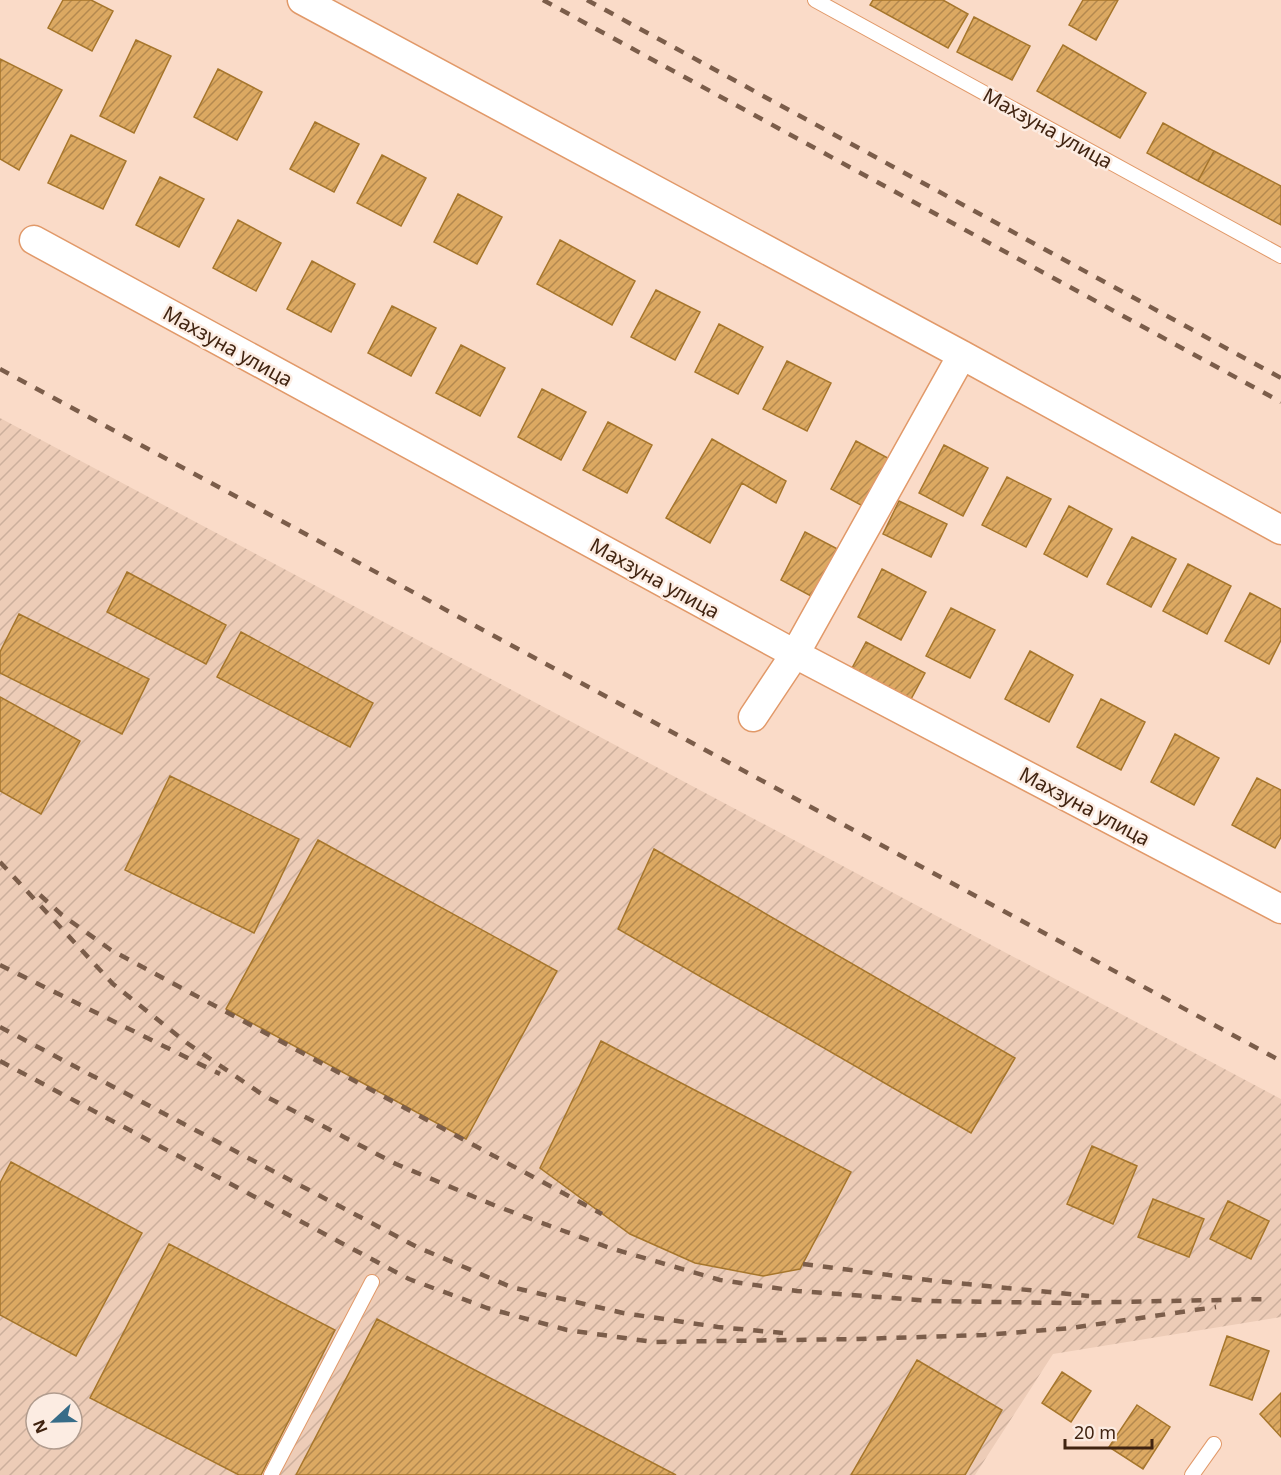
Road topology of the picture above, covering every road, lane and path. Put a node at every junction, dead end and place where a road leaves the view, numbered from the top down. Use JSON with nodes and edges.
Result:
{"nodes":[{"id":1,"x":302,"y":0,"type":"edge"},
{"id":2,"x":815,"y":0,"type":"edge"},
{"id":3,"x":34,"y":240,"type":"dead end"},
{"id":4,"x":1281,"y":256,"type":"edge"},
{"id":5,"x":962,"y":356,"type":"junction"},
{"id":6,"x":1281,"y":530,"type":"edge"},
{"id":7,"x":795,"y":654,"type":"junction"},
{"id":8,"x":753,"y":717,"type":"dead end"},
{"id":9,"x":1281,"y":909,"type":"edge"},
{"id":10,"x":372,"y":1282,"type":"dead end"},
{"id":11,"x":1214,"y":1444,"type":"dead end"},
{"id":12,"x":271,"y":1475,"type":"edge"},
{"id":13,"x":1192,"y":1475,"type":"edge"}],
"edges":[{"from":1,"to":5,"type":"street"},
{"from":2,"to":4,"type":"lane","name":"Махзуна улица"},
{"from":3,"to":7,"type":"street","name":"Махзуна улица"},
{"from":5,"to":6,"type":"street"},
{"from":5,"to":7,"type":"street"},
{"from":7,"to":8,"type":"street"},
{"from":7,"to":9,"type":"street","name":"Махзуна улица"},
{"from":10,"to":12,"type":"lane"},
{"from":11,"to":13,"type":"lane"}]}
